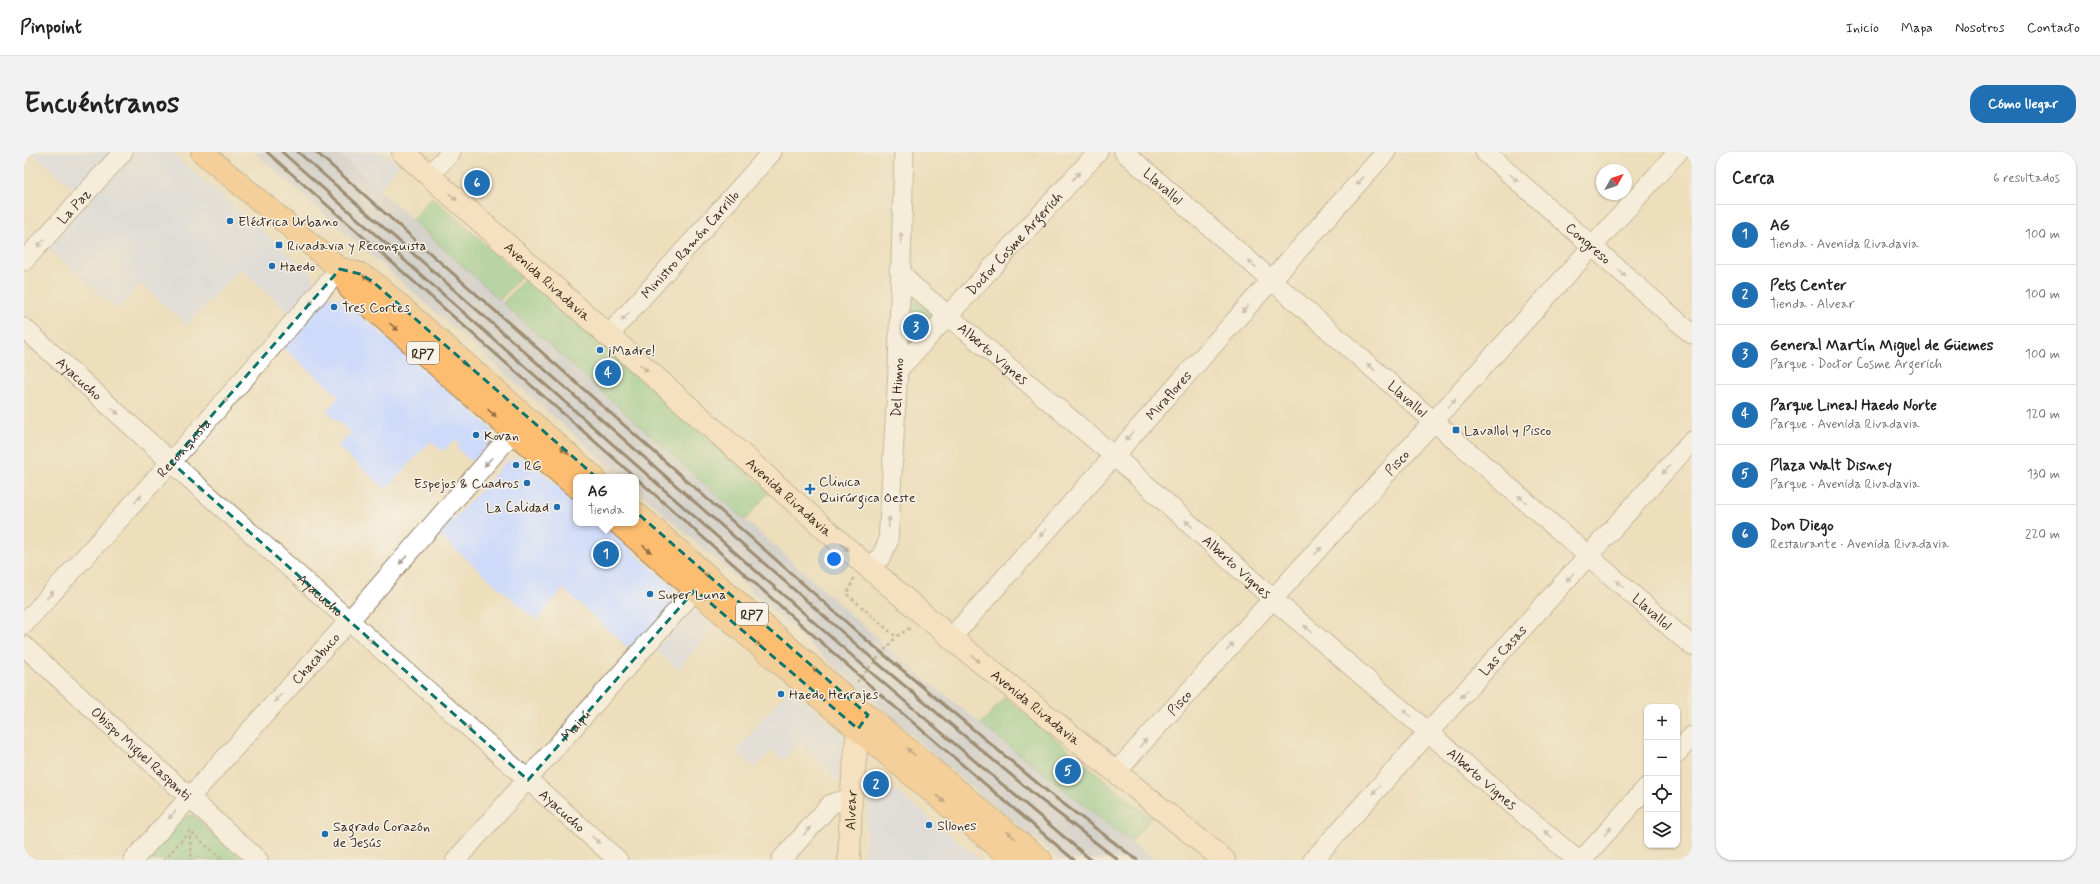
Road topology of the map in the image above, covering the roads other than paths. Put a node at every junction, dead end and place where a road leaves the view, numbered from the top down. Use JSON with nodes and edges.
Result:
{"nodes":[{"id":1,"x":124,"y":152,"type":"edge"},
{"id":2,"x":202,"y":152,"type":"edge"},
{"id":3,"x":403,"y":152,"type":"edge"},
{"id":4,"x":451,"y":152,"type":"edge"},
{"id":5,"x":904,"y":152,"type":"edge"},
{"id":6,"x":1098,"y":152,"type":"edge"},
{"id":7,"x":1124,"y":152,"type":"edge"},
{"id":8,"x":1386,"y":152,"type":"edge"},
{"id":9,"x":1485,"y":152,"type":"edge"},
{"id":10,"x":1678,"y":152,"type":"edge"},
{"id":11,"x":767,"y":153,"type":"edge"},
{"id":12,"x":430,"y":175,"type":"junction"},
{"id":13,"x":1592,"y":248,"type":"junction"},
{"id":14,"x":24,"y":261,"type":"edge"},
{"id":15,"x":340,"y":269,"type":"junction"},
{"id":16,"x":899,"y":270,"type":"junction"},
{"id":17,"x":1271,"y":281,"type":"junction"},
{"id":18,"x":948,"y":315,"type":"junction"},
{"id":19,"x":24,"y":328,"type":"edge"},
{"id":20,"x":1692,"y":334,"type":"edge"},
{"id":21,"x":608,"y":336,"type":"junction"},
{"id":22,"x":898,"y":370,"type":"junction"},
{"id":23,"x":1434,"y":422,"type":"junction"},
{"id":24,"x":520,"y":425,"type":"junction"},
{"id":25,"x":1692,"y":441,"type":"edge"},
{"id":26,"x":1112,"y":455,"type":"junction"},
{"id":27,"x":171,"y":462,"type":"junction"},
{"id":28,"x":590,"y":474,"type":"edge"},
{"id":29,"x":573,"y":484,"type":"edge"},
{"id":30,"x":639,"y":516,"type":"edge"},
{"id":31,"x":621,"y":526,"type":"edge"},
{"id":32,"x":1589,"y":557,"type":"junction"},
{"id":33,"x":864,"y":564,"type":"junction"},
{"id":34,"x":695,"y":590,"type":"junction"},
{"id":35,"x":1274,"y":600,"type":"junction"},
{"id":36,"x":349,"y":621,"type":"junction"},
{"id":37,"x":24,"y":624,"type":"edge"},
{"id":38,"x":950,"y":638,"type":"junction"},
{"id":39,"x":24,"y":646,"type":"edge"},
{"id":40,"x":1692,"y":646,"type":"edge"},
{"id":41,"x":863,"y":722,"type":"junction"},
{"id":42,"x":1429,"y":732,"type":"junction"},
{"id":43,"x":1692,"y":736,"type":"edge"},
{"id":44,"x":1680,"y":750,"type":"edge"},
{"id":45,"x":1116,"y":772,"type":"junction"},
{"id":46,"x":528,"y":780,"type":"junction"},
{"id":47,"x":1644,"y":790,"type":"edge"},
{"id":48,"x":188,"y":797,"type":"junction"},
{"id":49,"x":851,"y":798,"type":"junction"},
{"id":50,"x":132,"y":860,"type":"edge"},
{"id":51,"x":258,"y":860,"type":"edge"},
{"id":52,"x":456,"y":860,"type":"edge"},
{"id":53,"x":618,"y":860,"type":"edge"},
{"id":54,"x":782,"y":860,"type":"edge"},
{"id":55,"x":849,"y":860,"type":"edge"},
{"id":56,"x":1013,"y":860,"type":"edge"},
{"id":57,"x":1041,"y":860,"type":"edge"},
{"id":58,"x":1224,"y":860,"type":"edge"},
{"id":59,"x":1313,"y":860,"type":"edge"},
{"id":60,"x":1577,"y":860,"type":"edge"},
{"id":61,"x":1582,"y":860,"type":"edge"}],
"edges":[{"from":1,"to":14,"type":"street","name":"La Paz","one_way":true},
{"from":2,"to":15,"type":"main road","number":"RP7"},
{"from":3,"to":12,"type":"street","name":"Avenida Rivadavia"},
{"from":4,"to":12,"type":"street"},
{"from":16,"to":5,"type":"street","name":"Del Himno","one_way":true},
{"from":18,"to":6,"type":"street","name":"Doctor Cosme Argerich","one_way":true},
{"from":17,"to":7,"type":"street","name":"Llavallol","one_way":true},
{"from":8,"to":17,"type":"street","name":"Miraflores","one_way":true},
{"from":9,"to":13,"type":"street","name":"Congreso","one_way":true},
{"from":10,"to":13,"type":"street","name":"Pisco"},
{"from":11,"to":21,"type":"street","name":"Ministro Ramón Carrillo","one_way":true},
{"from":12,"to":21,"type":"street","name":"Avenida Rivadavia","one_way":true},
{"from":13,"to":20,"type":"street","name":"Congreso","one_way":true},
{"from":23,"to":13,"type":"street","name":"Pisco","one_way":true},
{"from":15,"to":24,"type":"main road","number":"RP7"},
{"from":27,"to":15,"type":"street","name":"Reconquista","one_way":true},
{"from":16,"to":18,"type":"street","name":"Alberto Vignes"},
{"from":16,"to":22,"type":"street","name":"Del Himno"},
{"from":23,"to":17,"type":"street","name":"Llavallol","one_way":true},
{"from":17,"to":26,"type":"street","name":"Miraflores","one_way":true},
{"from":18,"to":22,"type":"street","name":"Doctor Cosme Argerich"},
{"from":18,"to":26,"type":"street","name":"Alberto Vignes"},
{"from":19,"to":27,"type":"street","name":"Ayacucho","one_way":true},
{"from":21,"to":33,"type":"street","name":"Avenida Rivadavia","one_way":true},
{"from":33,"to":22,"type":"street","name":"Del Himno","one_way":true},
{"from":32,"to":23,"type":"street","name":"Llavallol","one_way":true},
{"from":35,"to":23,"type":"street","name":"Pisco","one_way":true},
{"from":28,"to":24,"type":"main road","number":"RP7","one_way":true},
{"from":24,"to":29,"type":"main road","number":"RP7"},
{"from":24,"to":36,"type":"street","name":"Chacabuco","one_way":true},
{"from":25,"to":32,"type":"street","name":"Las Casas","one_way":true},
{"from":35,"to":26,"type":"street","name":"Alberto Vignes","one_way":true},
{"from":26,"to":38,"type":"street","name":"Miraflores","one_way":true},
{"from":27,"to":36,"type":"street","name":"Ayacucho","one_way":true},
{"from":37,"to":27,"type":"street","name":"Reconquista","one_way":true},
{"from":41,"to":30,"type":"main road","number":"RP7","one_way":true},
{"from":31,"to":34,"type":"main road","number":"RP7","one_way":true},
{"from":40,"to":32,"type":"street","name":"Llavallol","one_way":true},
{"from":32,"to":42,"type":"street","name":"Las Casas","one_way":true},
{"from":33,"to":38,"type":"street","name":"Avenida Rivadavia"},
{"from":34,"to":41,"type":"main road","number":"RP7","one_way":true},
{"from":34,"to":46,"type":"street","name":"Maipú"},
{"from":42,"to":35,"type":"street","name":"Alberto Vignes","one_way":true},
{"from":45,"to":35,"type":"street","name":"Pisco","one_way":true},
{"from":36,"to":46,"type":"street","name":"Ayacucho","one_way":true},
{"from":36,"to":48,"type":"street","name":"Chacabuco","one_way":true},
{"from":38,"to":45,"type":"street","name":"Avenida Rivadavia","one_way":true},
{"from":39,"to":48,"type":"street","name":"Obispo Miguel Raspanti"},
{"from":41,"to":49,"type":"street","name":"Alvear"},
{"from":41,"to":56,"type":"main road","number":"RP7","one_way":true},
{"from":57,"to":41,"type":"main road","number":"RP7","one_way":true},
{"from":42,"to":59,"type":"street","name":"Las Casas","one_way":true},
{"from":60,"to":42,"type":"street","name":"Alberto Vignes","one_way":true},
{"from":43,"to":44,"type":"street"},
{"from":45,"to":58,"type":"street","name":"Avenida Rivadavia"},
{"from":46,"to":52,"type":"street","name":"Maipú"},
{"from":46,"to":53,"type":"street","name":"Ayacucho","one_way":true},
{"from":61,"to":47,"type":"street","one_way":true},
{"from":48,"to":50,"type":"street","name":"Chacabuco","one_way":true},
{"from":48,"to":51,"type":"street","name":"Obispo Miguel Raspanti"},
{"from":54,"to":49,"type":"street","one_way":true},
{"from":49,"to":55,"type":"street","name":"Alvear"}]}
